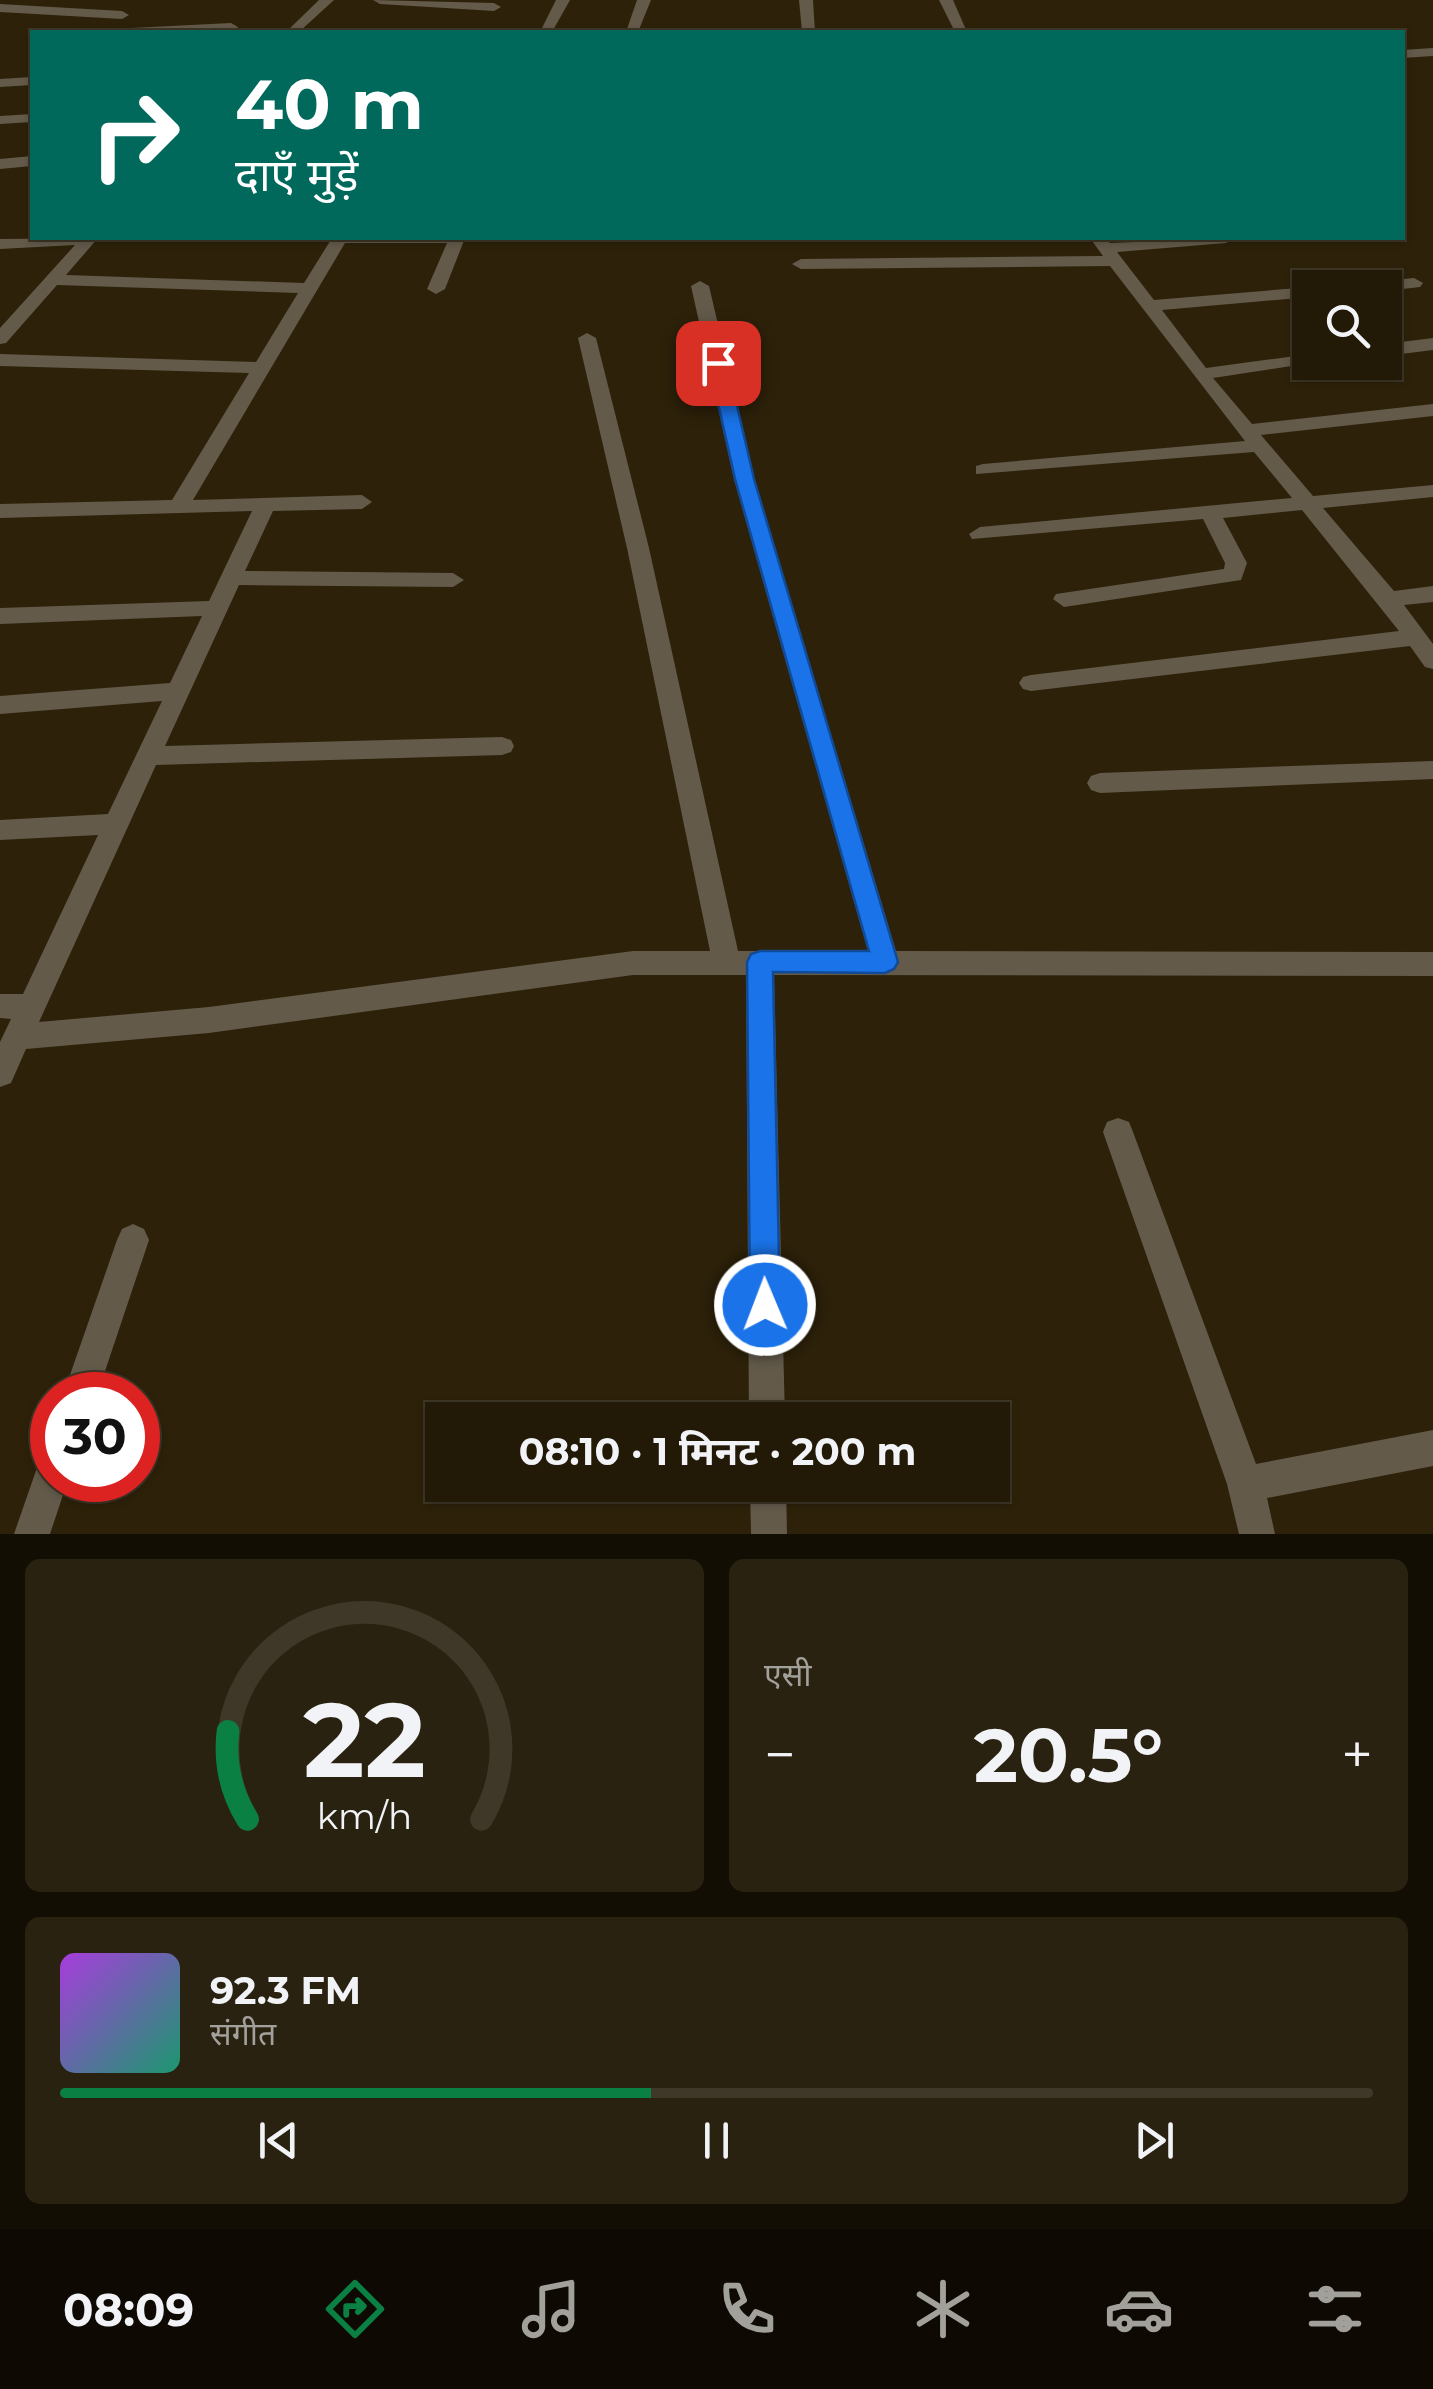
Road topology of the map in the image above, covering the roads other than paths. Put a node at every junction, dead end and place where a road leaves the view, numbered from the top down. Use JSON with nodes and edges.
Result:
{"nodes":[{"id":1,"x":130,"y":0,"type":"edge"},
{"id":2,"x":310,"y":0,"type":"edge"},
{"id":3,"x":326,"y":0,"type":"edge"},
{"id":4,"x":380,"y":0,"type":"edge"},
{"id":5,"x":563,"y":0,"type":"edge"},
{"id":6,"x":644,"y":0,"type":"edge"},
{"id":7,"x":806,"y":0,"type":"edge"},
{"id":8,"x":946,"y":0,"type":"edge"},
{"id":9,"x":494,"y":7,"type":"dead end"},
{"id":10,"x":0,"y":8,"type":"edge"},
{"id":11,"x":122,"y":15,"type":"junction"},
{"id":12,"x":231,"y":27,"type":"dead end"},
{"id":13,"x":118,"y":30,"type":"edge"},
{"id":14,"x":171,"y":30,"type":"edge"},
{"id":15,"x":294,"y":30,"type":"edge"},
{"id":16,"x":547,"y":30,"type":"edge"},
{"id":17,"x":633,"y":30,"type":"edge"},
{"id":18,"x":809,"y":30,"type":"edge"},
{"id":19,"x":960,"y":30,"type":"edge"},
{"id":20,"x":1433,"y":52,"type":"edge"},
{"id":21,"x":1405,"y":54,"type":"edge"},
{"id":22,"x":30,"y":80,"type":"edge"},
{"id":23,"x":0,"y":83,"type":"edge"},
{"id":24,"x":30,"y":118,"type":"edge"},
{"id":25,"x":0,"y":120,"type":"edge"},
{"id":26,"x":30,"y":162,"type":"edge"},
{"id":27,"x":0,"y":164,"type":"edge"},
{"id":28,"x":59,"y":240,"type":"edge"},
{"id":29,"x":87,"y":240,"type":"edge"},
{"id":30,"x":339,"y":240,"type":"edge"},
{"id":31,"x":456,"y":240,"type":"edge"},
{"id":32,"x":1204,"y":240,"type":"edge"},
{"id":33,"x":0,"y":244,"type":"edge"},
{"id":34,"x":1106,"y":249,"type":"edge"},
{"id":35,"x":801,"y":264,"type":"dead end"},
{"id":36,"x":53,"y":280,"type":"junction"},
{"id":37,"x":1414,"y":283,"type":"dead end"},
{"id":38,"x":1402,"y":284,"type":"edge"},
{"id":39,"x":700,"y":286,"type":"dead end"},
{"id":40,"x":309,"y":288,"type":"junction"},
{"id":41,"x":436,"y":290,"type":"dead end"},
{"id":42,"x":1292,"y":294,"type":"edge"},
{"id":43,"x":1149,"y":306,"type":"junction"},
{"id":44,"x":9,"y":319,"type":"edge"},
{"id":45,"x":587,"y":338,"type":"dead end"},
{"id":46,"x":0,"y":339,"type":"edge"},
{"id":47,"x":1433,"y":344,"type":"edge"},
{"id":48,"x":1402,"y":348,"type":"edge"},
{"id":49,"x":0,"y":360,"type":"edge"},
{"id":50,"x":1292,"y":362,"type":"edge"},
{"id":51,"x":262,"y":368,"type":"junction"},
{"id":52,"x":1200,"y":374,"type":"junction"},
{"id":53,"x":1433,"y":410,"type":"edge"},
{"id":54,"x":1251,"y":438,"type":"junction"},
{"id":55,"x":983,"y":470,"type":"dead end"},
{"id":56,"x":1433,"y":490,"type":"edge"},
{"id":57,"x":362,"y":502,"type":"dead end"},
{"id":58,"x":265,"y":504,"type":"junction"},
{"id":59,"x":178,"y":506,"type":"junction"},
{"id":60,"x":1308,"y":506,"type":"junction"},
{"id":61,"x":0,"y":511,"type":"edge"},
{"id":62,"x":1211,"y":514,"type":"junction"},
{"id":63,"x":980,"y":534,"type":"dead end"},
{"id":64,"x":232,"y":578,"type":"junction"},
{"id":65,"x":453,"y":580,"type":"dead end"},
{"id":66,"x":1433,"y":594,"type":"edge"},
{"id":67,"x":1064,"y":598,"type":"dead end"},
{"id":68,"x":1388,"y":599,"type":"junction"},
{"id":69,"x":218,"y":608,"type":"junction"},
{"id":70,"x":0,"y":616,"type":"edge"},
{"id":71,"x":1417,"y":637,"type":"junction"},
{"id":72,"x":1433,"y":661,"type":"edge"},
{"id":73,"x":1031,"y":683,"type":"dead end"},
{"id":74,"x":179,"y":691,"type":"junction"},
{"id":75,"x":0,"y":704,"type":"edge"},
{"id":76,"x":502,"y":746,"type":"dead end"},
{"id":77,"x":149,"y":756,"type":"junction"},
{"id":78,"x":1433,"y":770,"type":"edge"},
{"id":79,"x":1100,"y":784,"type":"dead end"},
{"id":80,"x":117,"y":824,"type":"junction"},
{"id":81,"x":0,"y":830,"type":"edge"},
{"id":82,"x":726,"y":962,"type":"junction"},
{"id":83,"x":760,"y":962,"type":"junction"},
{"id":84,"x":885,"y":962,"type":"junction"},
{"id":85,"x":1433,"y":964,"type":"edge"},
{"id":86,"x":0,"y":1006,"type":"edge"},
{"id":87,"x":33,"y":1008,"type":"junction"},
{"id":88,"x":19,"y":1038,"type":"junction"},
{"id":89,"x":0,"y":1074,"type":"edge"},
{"id":90,"x":1118,"y":1132,"type":"dead end"},
{"id":91,"x":134,"y":1240,"type":"dead end"},
{"id":92,"x":88,"y":1372,"type":"edge"},
{"id":93,"x":767,"y":1402,"type":"edge"},
{"id":94,"x":1433,"y":1448,"type":"edge"},
{"id":95,"x":1245,"y":1484,"type":"junction"},
{"id":96,"x":43,"y":1502,"type":"edge"},
{"id":97,"x":768,"y":1502,"type":"edge"},
{"id":98,"x":32,"y":1534,"type":"edge"},
{"id":99,"x":769,"y":1534,"type":"edge"},
{"id":100,"x":1258,"y":1534,"type":"edge"}],
"edges":[{"from":1,"to":11,"type":"street"},
{"from":2,"to":3,"type":"street"},
{"from":3,"to":15,"type":"street"},
{"from":4,"to":9,"type":"street"},
{"from":5,"to":16,"type":"street"},
{"from":6,"to":17,"type":"street"},
{"from":7,"to":18,"type":"street"},
{"from":8,"to":19,"type":"street"},
{"from":10,"to":11,"type":"street"},
{"from":11,"to":13,"type":"street"},
{"from":12,"to":14,"type":"street"},
{"from":20,"to":21,"type":"street"},
{"from":22,"to":23,"type":"street"},
{"from":24,"to":25,"type":"street"},
{"from":26,"to":27,"type":"street"},
{"from":28,"to":33,"type":"street"},
{"from":29,"to":36,"type":"street"},
{"from":30,"to":40,"type":"street"},
{"from":31,"to":41,"type":"street"},
{"from":32,"to":34,"type":"street"},
{"from":34,"to":35,"type":"street"},
{"from":34,"to":43,"type":"street"},
{"from":36,"to":40,"type":"street"},
{"from":36,"to":44,"type":"street"},
{"from":37,"to":38,"type":"street"},
{"from":39,"to":84,"type":"street"},
{"from":40,"to":51,"type":"street"},
{"from":42,"to":43,"type":"street"},
{"from":43,"to":52,"type":"street"},
{"from":44,"to":46,"type":"street"},
{"from":45,"to":82,"type":"street"},
{"from":47,"to":48,"type":"street"},
{"from":49,"to":51,"type":"street"},
{"from":50,"to":52,"type":"street"},
{"from":51,"to":59,"type":"street"},
{"from":52,"to":54,"type":"street"},
{"from":53,"to":54,"type":"street"},
{"from":54,"to":55,"type":"street"},
{"from":54,"to":60,"type":"street"},
{"from":56,"to":60,"type":"street"},
{"from":57,"to":58,"type":"street"},
{"from":58,"to":59,"type":"street"},
{"from":58,"to":64,"type":"street"},
{"from":59,"to":61,"type":"street"},
{"from":60,"to":62,"type":"street"},
{"from":60,"to":68,"type":"street"},
{"from":62,"to":63,"type":"street"},
{"from":62,"to":67,"type":"street"},
{"from":64,"to":65,"type":"street"},
{"from":64,"to":69,"type":"street"},
{"from":66,"to":68,"type":"street"},
{"from":68,"to":71,"type":"street"},
{"from":69,"to":70,"type":"street"},
{"from":69,"to":74,"type":"street"},
{"from":71,"to":72,"type":"street"},
{"from":71,"to":73,"type":"street"},
{"from":74,"to":75,"type":"street"},
{"from":74,"to":77,"type":"street"},
{"from":76,"to":77,"type":"street"},
{"from":77,"to":80,"type":"street"},
{"from":78,"to":79,"type":"street"},
{"from":80,"to":81,"type":"street"},
{"from":80,"to":87,"type":"street"},
{"from":82,"to":83,"type":"street"},
{"from":82,"to":88,"type":"street"},
{"from":83,"to":84,"type":"street"},
{"from":83,"to":93,"type":"street"},
{"from":84,"to":85,"type":"street"},
{"from":86,"to":87,"type":"street"},
{"from":87,"to":88,"type":"street"},
{"from":88,"to":89,"type":"street"},
{"from":90,"to":95,"type":"street"},
{"from":91,"to":92,"type":"street"},
{"from":94,"to":95,"type":"street"},
{"from":95,"to":100,"type":"street"},
{"from":96,"to":98,"type":"street"},
{"from":97,"to":99,"type":"street"}]}
